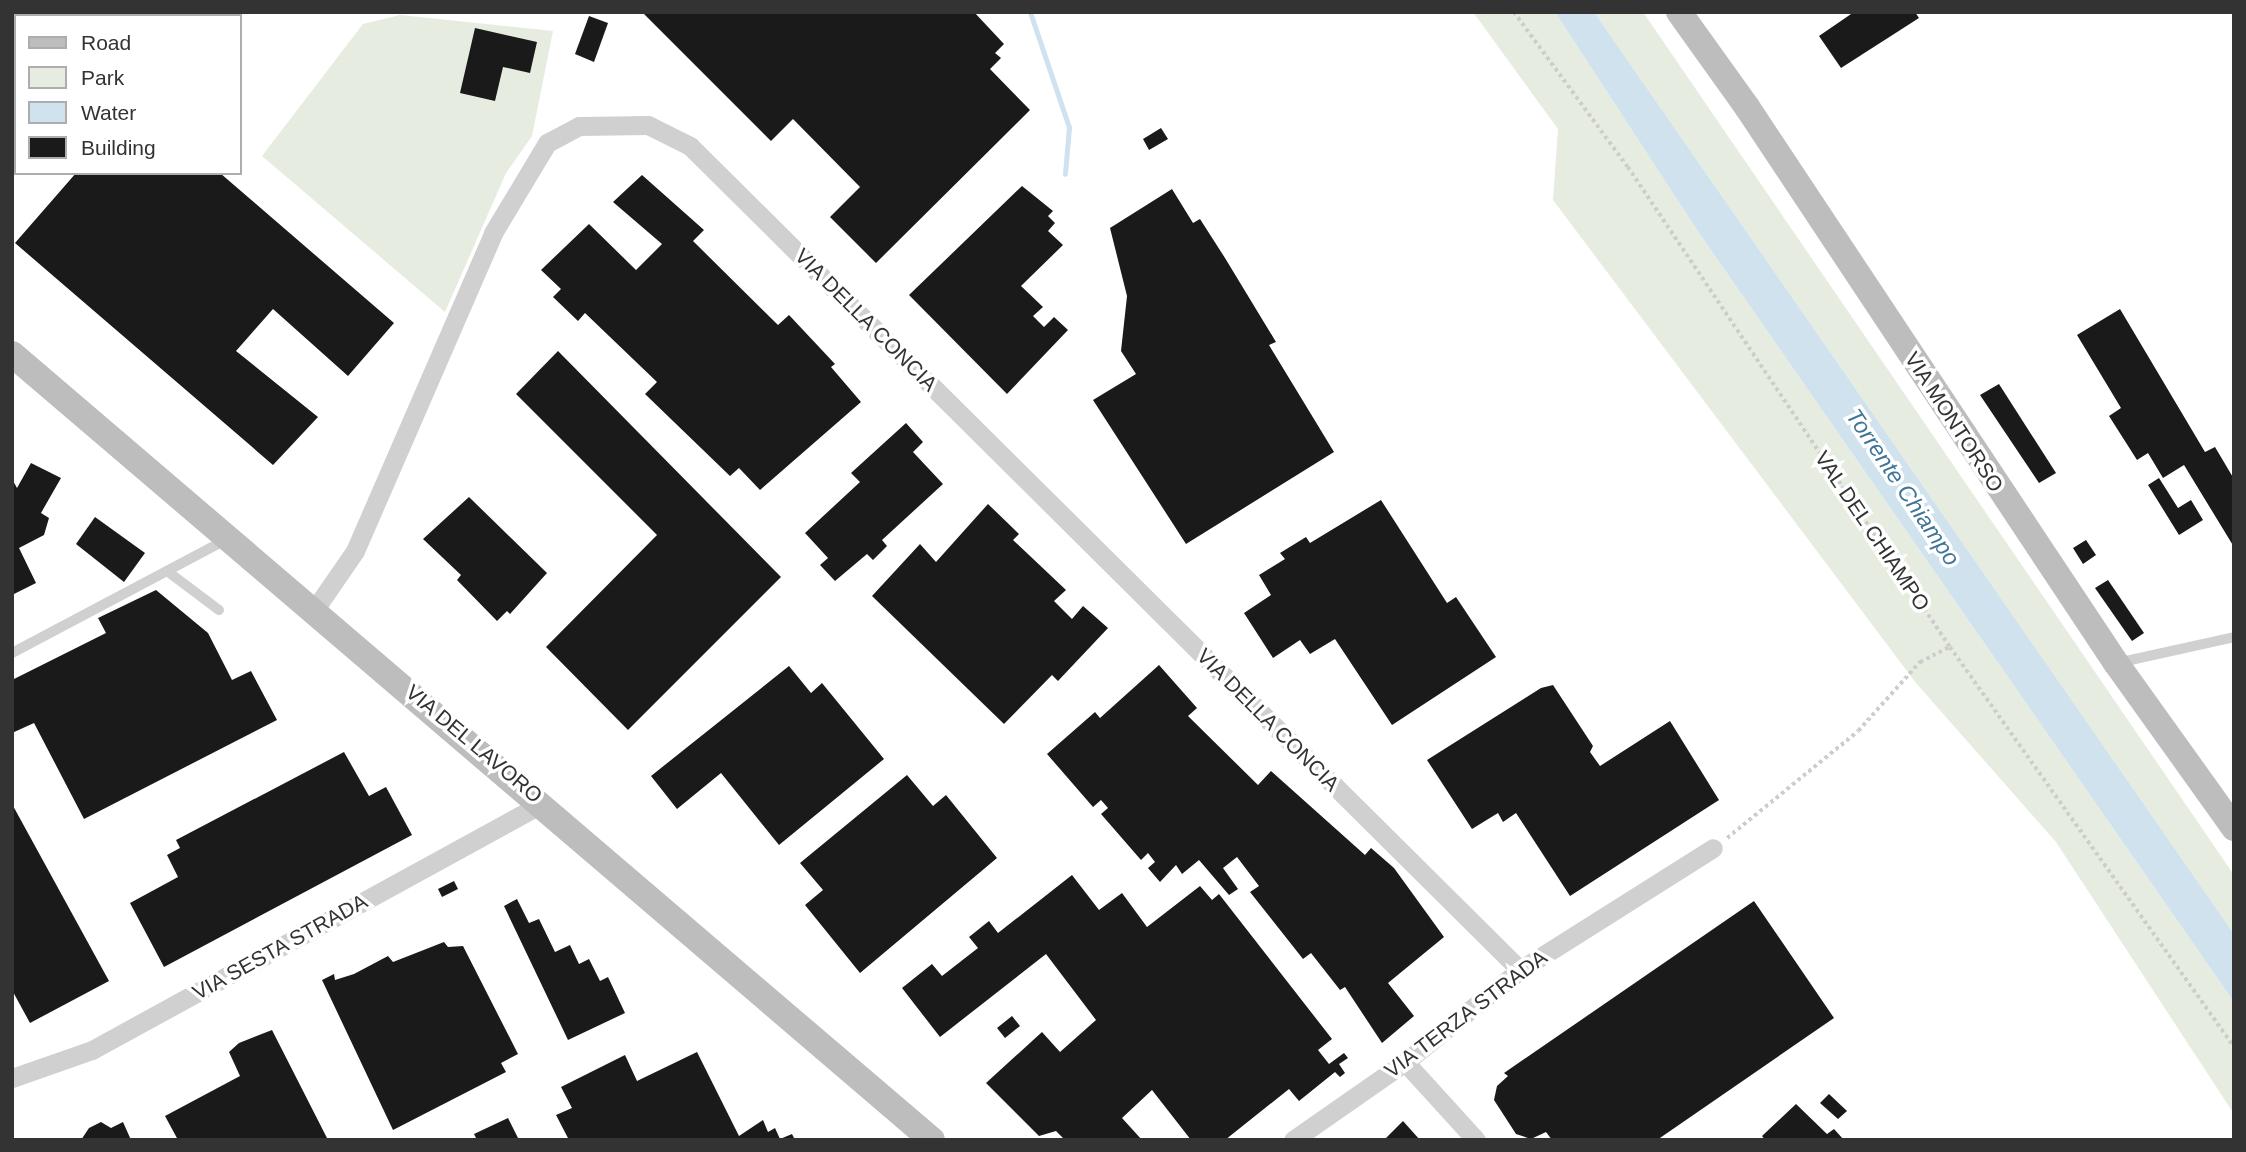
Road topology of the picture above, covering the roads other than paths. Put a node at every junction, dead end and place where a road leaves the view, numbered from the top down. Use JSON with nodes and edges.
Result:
{"nodes":[{"id":1,"x":1679,"y":12,"type":"edge"},
{"id":2,"x":12,"y":354,"type":"edge"},
{"id":3,"x":231,"y":538,"type":"junction"},
{"id":4,"x":167,"y":571,"type":"junction"},
{"id":5,"x":315,"y":609,"type":"junction"},
{"id":6,"x":219,"y":610,"type":"dead end"},
{"id":7,"x":2234,"y":637,"type":"edge"},
{"id":8,"x":12,"y":653,"type":"edge"},
{"id":9,"x":2116,"y":663,"type":"junction"},
{"id":10,"x":543,"y":803,"type":"junction"},
{"id":11,"x":2234,"y":828,"type":"edge"},
{"id":12,"x":1713,"y":848,"type":"road end"},
{"id":13,"x":1520,"y":970,"type":"junction"},
{"id":14,"x":1405,"y":1062,"type":"junction"},
{"id":15,"x":12,"y":1078,"type":"edge"},
{"id":16,"x":932,"y":1140,"type":"edge"},
{"id":17,"x":1293,"y":1140,"type":"edge"},
{"id":18,"x":1476,"y":1140,"type":"edge"}],
"edges":[{"from":1,"to":9,"type":"street","name":"VIA MONTORSO"},
{"from":2,"to":3,"type":"street","name":"VIA DEL LAVORO"},
{"from":3,"to":4,"type":"lane"},
{"from":3,"to":5,"type":"street","name":"VIA DEL LAVORO"},
{"from":4,"to":6,"type":"lane"},
{"from":4,"to":8,"type":"lane"},
{"from":5,"to":10,"type":"street","name":"VIA DEL LAVORO"},
{"from":5,"to":13,"type":"street","name":"VIA DELLA CONCIA"},
{"from":7,"to":9,"type":"lane"},
{"from":9,"to":11,"type":"street","name":"VIA MONTORSO"},
{"from":10,"to":15,"type":"street","name":"VIA SESTA STRADA"},
{"from":10,"to":16,"type":"street","name":"VIA DEL LAVORO"},
{"from":12,"to":13,"type":"street","name":"VIA TERZA STRADA"},
{"from":13,"to":14,"type":"street","name":"VIA TERZA STRADA"},
{"from":14,"to":17,"type":"street","name":"VIA TERZA STRADA"},
{"from":14,"to":18,"type":"street"}]}
